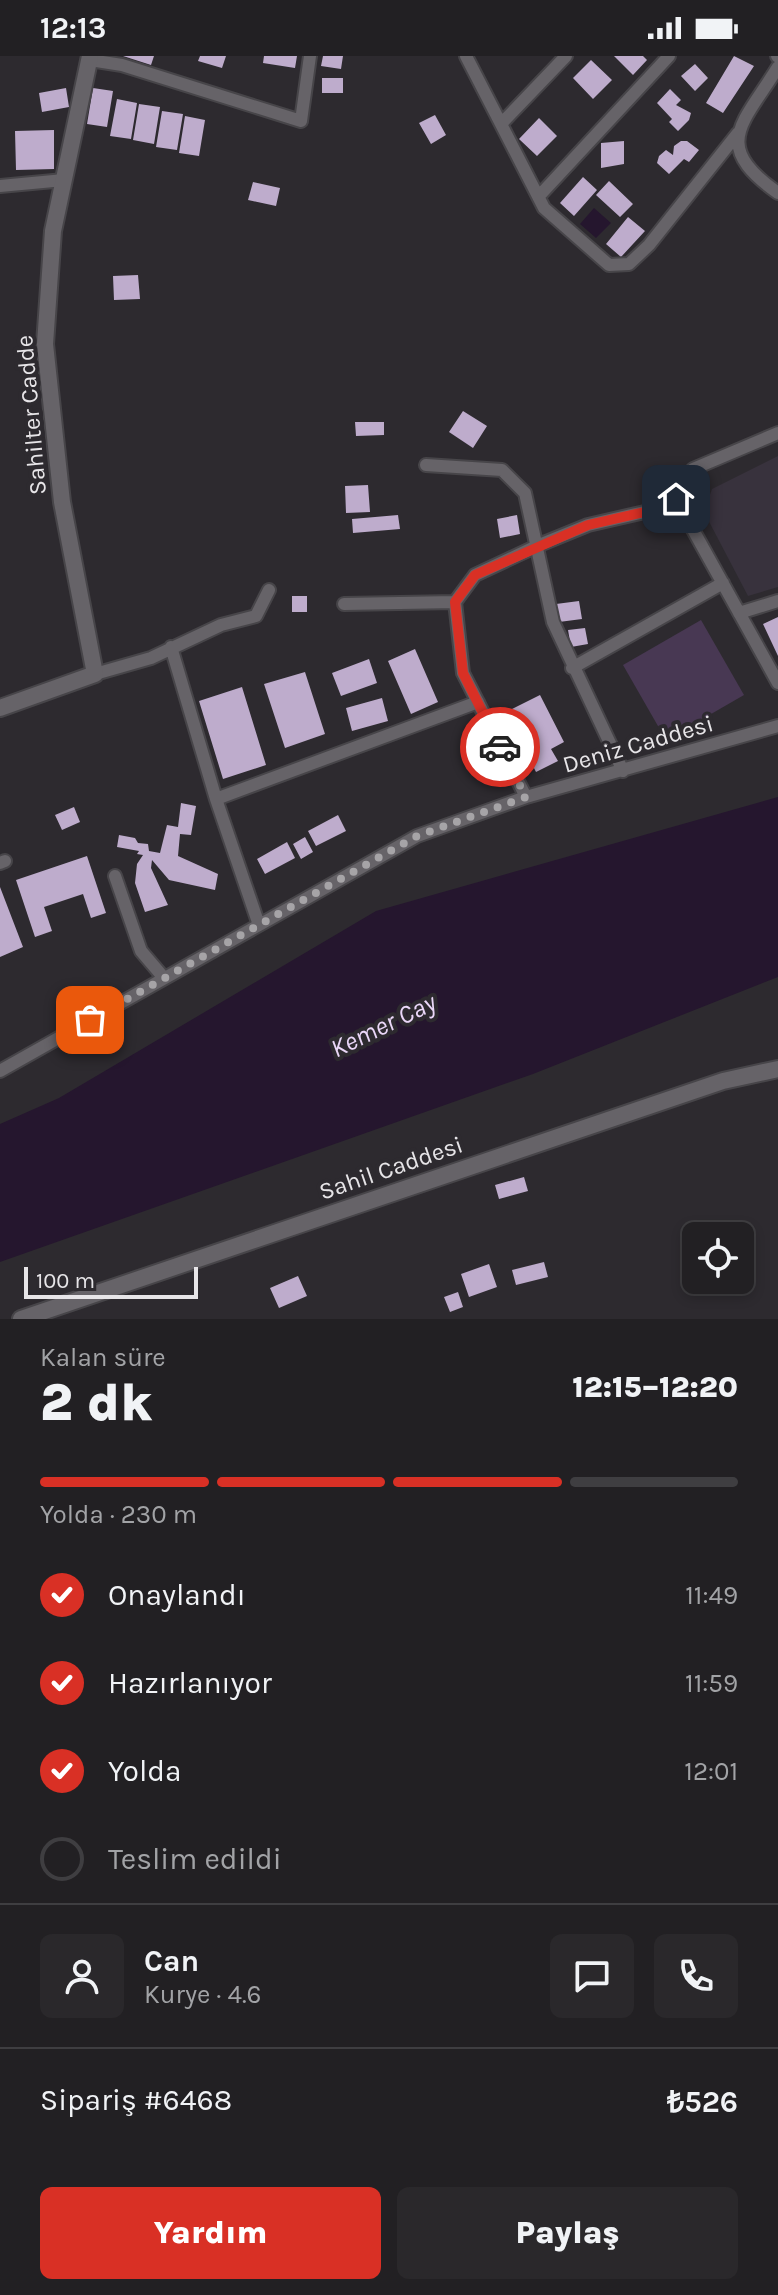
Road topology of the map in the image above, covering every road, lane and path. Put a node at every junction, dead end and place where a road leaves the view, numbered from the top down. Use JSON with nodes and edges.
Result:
{"nodes":[{"id":1,"x":310,"y":56,"type":"edge"},
{"id":2,"x":466,"y":56,"type":"edge"},
{"id":3,"x":566,"y":56,"type":"edge"},
{"id":4,"x":669,"y":56,"type":"edge"},
{"id":5,"x":90,"y":58,"type":"edge"},
{"id":6,"x":778,"y":67,"type":"edge"},
{"id":7,"x":501,"y":124,"type":"junction"},
{"id":8,"x":738,"y":133,"type":"junction"},
{"id":9,"x":64,"y":180,"type":"junction"},
{"id":10,"x":0,"y":186,"type":"edge"},
{"id":11,"x":778,"y":193,"type":"edge"},
{"id":12,"x":540,"y":195,"type":"junction"},
{"id":13,"x":778,"y":433,"type":"edge"},
{"id":14,"x":426,"y":465,"type":"dead end"},
{"id":15,"x":676,"y":499,"type":"junction"},
{"id":16,"x":539,"y":545,"type":"junction"},
{"id":17,"x":723,"y":583,"type":"junction"},
{"id":18,"x":269,"y":590,"type":"dead end"},
{"id":19,"x":778,"y":601,"type":"edge"},
{"id":20,"x":455,"y":602,"type":"junction"},
{"id":21,"x":344,"y":604,"type":"dead end"},
{"id":22,"x":739,"y":613,"type":"junction"},
{"id":23,"x":171,"y":647,"type":"junction"},
{"id":24,"x":572,"y":668,"type":"junction"},
{"id":25,"x":95,"y":674,"type":"junction"},
{"id":26,"x":778,"y":683,"type":"edge"},
{"id":27,"x":478,"y":702,"type":"junction"},
{"id":28,"x":0,"y":708,"type":"edge"},
{"id":29,"x":778,"y":726,"type":"edge"},
{"id":30,"x":623,"y":771,"type":"junction"},
{"id":31,"x":526,"y":797,"type":"junction"},
{"id":32,"x":216,"y":799,"type":"junction"},
{"id":33,"x":115,"y":876,"type":"dead end"},
{"id":34,"x":259,"y":925,"type":"junction"},
{"id":35,"x":164,"y":978,"type":"junction"},
{"id":36,"x":778,"y":1069,"type":"edge"},
{"id":37,"x":0,"y":1071,"type":"edge"},
{"id":38,"x":21,"y":1319,"type":"edge"}],
"edges":[{"from":1,"to":5,"type":"street"},
{"from":2,"to":7,"type":"street"},
{"from":3,"to":7,"type":"street"},
{"from":4,"to":12,"type":"street"},
{"from":5,"to":9,"type":"street","name":"Sahilter Cadde"},
{"from":6,"to":8,"type":"street"},
{"from":7,"to":12,"type":"street"},
{"from":8,"to":11,"type":"street"},
{"from":8,"to":12,"type":"street"},
{"from":9,"to":10,"type":"street"},
{"from":9,"to":25,"type":"street","name":"Sahilter Cadde"},
{"from":13,"to":15,"type":"street"},
{"from":14,"to":16,"type":"street"},
{"from":15,"to":16,"type":"street"},
{"from":15,"to":17,"type":"street"},
{"from":16,"to":20,"type":"street"},
{"from":16,"to":24,"type":"street"},
{"from":17,"to":22,"type":"street"},
{"from":17,"to":24,"type":"street"},
{"from":18,"to":23,"type":"street"},
{"from":19,"to":22,"type":"street"},
{"from":20,"to":21,"type":"street"},
{"from":20,"to":27,"type":"street"},
{"from":22,"to":26,"type":"street"},
{"from":23,"to":25,"type":"street"},
{"from":23,"to":32,"type":"street"},
{"from":24,"to":30,"type":"street"},
{"from":25,"to":28,"type":"street"},
{"from":27,"to":31,"type":"street"},
{"from":27,"to":32,"type":"street"},
{"from":29,"to":30,"type":"street","name":"Deniz Caddesi"},
{"from":30,"to":31,"type":"street","name":"Deniz Caddesi"},
{"from":31,"to":34,"type":"street","name":"Deniz Caddesi"},
{"from":32,"to":34,"type":"street"},
{"from":33,"to":35,"type":"street"},
{"from":34,"to":35,"type":"street","name":"Deniz Caddesi"},
{"from":35,"to":37,"type":"street","name":"Deniz Caddesi"},
{"from":36,"to":38,"type":"street","name":"Sahil Caddesi"}]}
